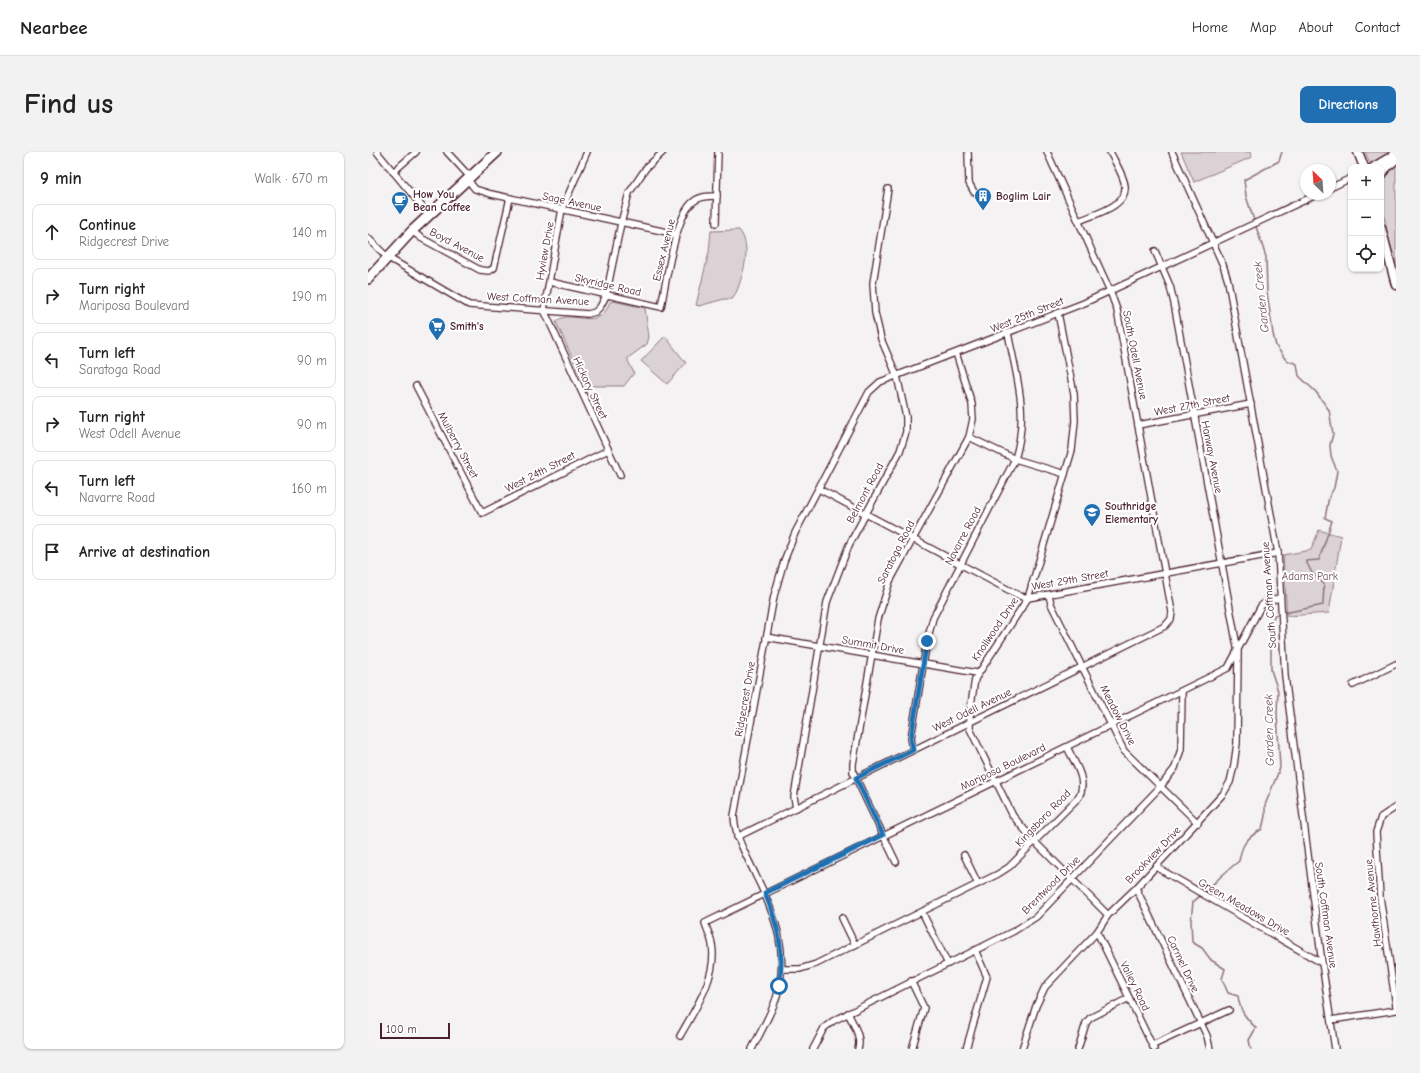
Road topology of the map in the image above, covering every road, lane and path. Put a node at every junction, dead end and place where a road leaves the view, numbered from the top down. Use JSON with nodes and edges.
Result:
{"nodes":[{"id":1,"x":377,"y":152,"type":"edge"},
{"id":2,"x":416,"y":152,"type":"edge"},
{"id":3,"x":447,"y":152,"type":"edge"},
{"id":4,"x":497,"y":152,"type":"edge"},
{"id":5,"x":587,"y":152,"type":"edge"},
{"id":6,"x":663,"y":152,"type":"edge"},
{"id":7,"x":718,"y":152,"type":"edge"},
{"id":8,"x":968,"y":152,"type":"edge"},
{"id":9,"x":1047,"y":152,"type":"edge"},
{"id":10,"x":1110,"y":152,"type":"edge"},
{"id":11,"x":1172,"y":152,"type":"edge"},
{"id":12,"x":1358,"y":152,"type":"edge"},
{"id":13,"x":1396,"y":154,"type":"edge"},
{"id":14,"x":1396,"y":159,"type":"edge"},
{"id":15,"x":1363,"y":164,"type":"edge"},
{"id":16,"x":1379,"y":164,"type":"edge"},
{"id":17,"x":1384,"y":171,"type":"edge"},
{"id":18,"x":393,"y":172,"type":"junction"},
{"id":19,"x":469,"y":179,"type":"junction"},
{"id":20,"x":1348,"y":179,"type":"edge"},
{"id":21,"x":1336,"y":185,"type":"edge"},
{"id":22,"x":888,"y":189,"type":"dead end"},
{"id":23,"x":974,"y":192,"type":"dead end"},
{"id":24,"x":717,"y":196,"type":"junction"},
{"id":25,"x":510,"y":198,"type":"junction"},
{"id":26,"x":1305,"y":200,"type":"edge"},
{"id":27,"x":562,"y":209,"type":"junction"},
{"id":28,"x":429,"y":215,"type":"junction"},
{"id":29,"x":1079,"y":221,"type":"junction"},
{"id":30,"x":621,"y":223,"type":"junction"},
{"id":31,"x":716,"y":223,"type":"dead end"},
{"id":32,"x":412,"y":231,"type":"junction"},
{"id":33,"x":676,"y":234,"type":"junction"},
{"id":34,"x":1383,"y":236,"type":"edge"},
{"id":35,"x":368,"y":238,"type":"edge"},
{"id":36,"x":1214,"y":242,"type":"junction"},
{"id":37,"x":1155,"y":251,"type":"dead end"},
{"id":38,"x":387,"y":257,"type":"junction"},
{"id":39,"x":1162,"y":266,"type":"junction"},
{"id":40,"x":368,"y":279,"type":"edge"},
{"id":41,"x":550,"y":282,"type":"junction"},
{"id":42,"x":1396,"y":285,"type":"edge"},
{"id":43,"x":1110,"y":291,"type":"junction"},
{"id":44,"x":606,"y":296,"type":"junction"},
{"id":45,"x":661,"y":307,"type":"joint"},
{"id":46,"x":544,"y":310,"type":"junction"},
{"id":47,"x":1058,"y":313,"type":"junction"},
{"id":48,"x":1008,"y":333,"type":"junction"},
{"id":49,"x":956,"y":353,"type":"junction"},
{"id":50,"x":897,"y":376,"type":"junction"},
{"id":51,"x":416,"y":386,"type":"dead end"},
{"id":52,"x":1250,"y":404,"type":"junction"},
{"id":53,"x":1194,"y":414,"type":"junction"},
{"id":54,"x":1138,"y":425,"type":"junction"},
{"id":55,"x":969,"y":437,"type":"junction"},
{"id":56,"x":608,"y":450,"type":"junction"},
{"id":57,"x":1015,"y":459,"type":"junction"},
{"id":58,"x":1065,"y":474,"type":"junction"},
{"id":59,"x":620,"y":475,"type":"dead end"},
{"id":60,"x":819,"y":489,"type":"junction"},
{"id":61,"x":482,"y":513,"type":"joint"},
{"id":62,"x":866,"y":515,"type":"junction"},
{"id":63,"x":913,"y":539,"type":"junction"},
{"id":64,"x":1278,"y":553,"type":"junction"},
{"id":65,"x":1222,"y":563,"type":"junction"},
{"id":66,"x":960,"y":565,"type":"junction"},
{"id":67,"x":1165,"y":574,"type":"junction"},
{"id":68,"x":1049,"y":595,"type":"junction"},
{"id":69,"x":1028,"y":598,"type":"junction"},
{"id":70,"x":1279,"y":598,"type":"junction"},
{"id":71,"x":766,"y":637,"type":"junction"},
{"id":72,"x":819,"y":646,"type":"junction"},
{"id":73,"x":1238,"y":652,"type":"junction"},
{"id":74,"x":871,"y":655,"type":"junction"},
{"id":75,"x":924,"y":664,"type":"junction"},
{"id":76,"x":1396,"y":664,"type":"edge"},
{"id":77,"x":1082,"y":667,"type":"junction"},
{"id":78,"x":977,"y":673,"type":"junction"},
{"id":79,"x":1353,"y":685,"type":"dead end"},
{"id":80,"x":1182,"y":690,"type":"junction"},
{"id":81,"x":970,"y":722,"type":"junction"},
{"id":82,"x":1111,"y":725,"type":"junction"},
{"id":83,"x":1067,"y":747,"type":"junction"},
{"id":84,"x":913,"y":750,"type":"junction"},
{"id":85,"x":856,"y":778,"type":"junction"},
{"id":86,"x":996,"y":781,"type":"junction"},
{"id":87,"x":1160,"y":786,"type":"junction"},
{"id":88,"x":1396,"y":807,"type":"edge"},
{"id":89,"x":796,"y":808,"type":"junction"},
{"id":90,"x":1198,"y":823,"type":"junction"},
{"id":91,"x":883,"y":835,"type":"junction"},
{"id":92,"x":737,"y":836,"type":"junction"},
{"id":93,"x":1034,"y":842,"type":"junction"},
{"id":94,"x":964,"y":855,"type":"dead end"},
{"id":95,"x":896,"y":862,"type":"dead end"},
{"id":96,"x":1156,"y":867,"type":"junction"},
{"id":97,"x":1073,"y":879,"type":"junction"},
{"id":98,"x":978,"y":884,"type":"junction"},
{"id":99,"x":1136,"y":888,"type":"junction"},
{"id":100,"x":765,"y":893,"type":"junction"},
{"id":101,"x":922,"y":912,"type":"junction"},
{"id":102,"x":1108,"y":915,"type":"junction"},
{"id":103,"x":842,"y":918,"type":"dead end"},
{"id":104,"x":1097,"y":932,"type":"junction"},
{"id":105,"x":855,"y":945,"type":"junction"},
{"id":106,"x":975,"y":950,"type":"junction"},
{"id":107,"x":1322,"y":963,"type":"junction"},
{"id":108,"x":948,"y":964,"type":"junction"},
{"id":109,"x":782,"y":969,"type":"junction"},
{"id":110,"x":911,"y":981,"type":"junction"},
{"id":111,"x":1130,"y":998,"type":"junction"},
{"id":112,"x":1396,"y":1006,"type":"edge"},
{"id":113,"x":1229,"y":1010,"type":"dead end"},
{"id":114,"x":1396,"y":1010,"type":"edge"},
{"id":115,"x":848,"y":1013,"type":"junction"},
{"id":116,"x":1331,"y":1020,"type":"junction"},
{"id":117,"x":1200,"y":1024,"type":"junction"},
{"id":118,"x":680,"y":1036,"type":"dead end"},
{"id":119,"x":1154,"y":1047,"type":"edge"},
{"id":120,"x":752,"y":1049,"type":"edge"},
{"id":121,"x":813,"y":1049,"type":"edge"},
{"id":122,"x":858,"y":1049,"type":"edge"},
{"id":123,"x":912,"y":1049,"type":"edge"},
{"id":124,"x":966,"y":1049,"type":"edge"},
{"id":125,"x":1022,"y":1049,"type":"edge"},
{"id":126,"x":1078,"y":1049,"type":"edge"},
{"id":127,"x":1210,"y":1049,"type":"edge"},
{"id":128,"x":1335,"y":1049,"type":"edge"}],
"edges":[{"from":1,"to":18,"type":"street"},
{"from":2,"to":18,"type":"street"},
{"from":3,"to":19,"type":"street","name":"Sage Avenue"},
{"from":4,"to":19,"type":"main road"},
{"from":5,"to":27,"type":"street","name":"Hyview Drive"},
{"from":6,"to":30,"type":"street","name":"West Coffman Avenue"},
{"from":7,"to":24,"type":"street"},
{"from":8,"to":23,"type":"street"},
{"from":9,"to":29,"type":"street","name":"South Odell Avenue"},
{"from":10,"to":29,"type":"street"},
{"from":11,"to":36,"type":"street","name":"South Coffman Avenue"},
{"from":12,"to":15,"type":"main road"},
{"from":13,"to":16,"type":"main road"},
{"from":14,"to":17,"type":"main road"},
{"from":18,"to":28,"type":"street"},
{"from":19,"to":25,"type":"street","name":"Sage Avenue"},
{"from":19,"to":28,"type":"main road"},
{"from":20,"to":21,"type":"street"},
{"from":22,"to":50,"type":"street","name":"Belmont Road"},
{"from":24,"to":31,"type":"street"},
{"from":24,"to":33,"type":"street","name":"Essex Avenue"},
{"from":25,"to":27,"type":"street","name":"Sage Avenue"},
{"from":25,"to":32,"type":"street","name":"Boyd Avenue"},
{"from":26,"to":36,"type":"street","name":"West 25th Street"},
{"from":27,"to":30,"type":"street","name":"Sage Avenue"},
{"from":27,"to":41,"type":"street","name":"Hyview Drive"},
{"from":28,"to":32,"type":"main road"},
{"from":29,"to":43,"type":"street","name":"South Odell Avenue"},
{"from":30,"to":33,"type":"street","name":"Sage Avenue"},
{"from":30,"to":44,"type":"street","name":"West Coffman Avenue"},
{"from":32,"to":38,"type":"main road"},
{"from":33,"to":45,"type":"street","name":"Essex Avenue"},
{"from":34,"to":42,"type":"main road"},
{"from":35,"to":38,"type":"street","name":"West Coffman Avenue"},
{"from":36,"to":39,"type":"street","name":"West 25th Street"},
{"from":36,"to":52,"type":"street","name":"South Coffman Avenue"},
{"from":37,"to":39,"type":"street"},
{"from":38,"to":40,"type":"main road"},
{"from":38,"to":46,"type":"street","name":"West Coffman Avenue"},
{"from":39,"to":43,"type":"street","name":"West 25th Street"},
{"from":39,"to":53,"type":"street","name":"Hanway Avenue"},
{"from":41,"to":44,"type":"street","name":"Skyridge Road"},
{"from":41,"to":46,"type":"street","name":"Hyview Drive"},
{"from":43,"to":47,"type":"street","name":"West 25th Street"},
{"from":43,"to":54,"type":"street","name":"South Odell Avenue"},
{"from":44,"to":45,"type":"street","name":"Skyridge Road"},
{"from":44,"to":46,"type":"street","name":"West Coffman Avenue"},
{"from":46,"to":56,"type":"street","name":"Hickory Street"},
{"from":47,"to":48,"type":"street","name":"West 25th Street"},
{"from":47,"to":58,"type":"street","name":"Knollwood Drive"},
{"from":48,"to":49,"type":"street","name":"West 25th Street"},
{"from":48,"to":57,"type":"street","name":"Navarre Road"},
{"from":49,"to":50,"type":"street","name":"West 25th Street"},
{"from":49,"to":55,"type":"street","name":"Saratoga Road"},
{"from":50,"to":60,"type":"street","name":"Ridgecrest Drive"},
{"from":50,"to":62,"type":"street","name":"Belmont Road"},
{"from":51,"to":61,"type":"street","name":"Mulberry Street"},
{"from":52,"to":53,"type":"street","name":"West 27th Street"},
{"from":52,"to":64,"type":"street","name":"South Coffman Avenue"},
{"from":53,"to":54,"type":"street","name":"West 27th Street"},
{"from":53,"to":65,"type":"street","name":"Hanway Avenue"},
{"from":54,"to":67,"type":"street","name":"South Odell Avenue"},
{"from":55,"to":57,"type":"street"},
{"from":55,"to":63,"type":"street","name":"Saratoga Road"},
{"from":56,"to":59,"type":"street","name":"Hickory Street"},
{"from":56,"to":61,"type":"street","name":"West 24th Street"},
{"from":57,"to":58,"type":"street"},
{"from":57,"to":66,"type":"street","name":"Navarre Road"},
{"from":58,"to":69,"type":"street","name":"Knollwood Drive"},
{"from":60,"to":62,"type":"street","name":"West 29th Street"},
{"from":60,"to":71,"type":"street","name":"Ridgecrest Drive"},
{"from":62,"to":63,"type":"street","name":"West 29th Street"},
{"from":62,"to":72,"type":"street","name":"Belmont Road"},
{"from":63,"to":66,"type":"street","name":"West 29th Street"},
{"from":63,"to":74,"type":"street","name":"Saratoga Road"},
{"from":64,"to":65,"type":"street","name":"West 29th Street"},
{"from":64,"to":70,"type":"street","name":"South Coffman Avenue"},
{"from":65,"to":67,"type":"street","name":"West 29th Street"},
{"from":65,"to":73,"type":"street","name":"Hanway Avenue"},
{"from":66,"to":69,"type":"street","name":"West 29th Street"},
{"from":66,"to":75,"type":"street","name":"Navarre Road"},
{"from":67,"to":68,"type":"street","name":"West 29th Street"},
{"from":67,"to":77,"type":"street","name":"West Odell Avenue"},
{"from":68,"to":69,"type":"street","name":"West 29th Street"},
{"from":68,"to":77,"type":"street","name":"Meadow Drive"},
{"from":69,"to":78,"type":"street","name":"Knollwood Drive"},
{"from":70,"to":73,"type":"street","name":"Mariposa Boulevard"},
{"from":70,"to":107,"type":"street","name":"South Coffman Avenue"},
{"from":71,"to":72,"type":"street","name":"Summit Drive"},
{"from":71,"to":92,"type":"street","name":"Ridgecrest Drive"},
{"from":72,"to":74,"type":"street","name":"Summit Drive"},
{"from":72,"to":89,"type":"street","name":"Belmont Road"},
{"from":73,"to":80,"type":"street","name":"Mariposa Boulevard"},
{"from":73,"to":90,"type":"street","name":"Brookview Drive"},
{"from":74,"to":75,"type":"street","name":"Summit Drive"},
{"from":74,"to":85,"type":"street","name":"Saratoga Road"},
{"from":75,"to":78,"type":"street","name":"Summit Drive"},
{"from":75,"to":84,"type":"street","name":"Navarre Road"},
{"from":76,"to":79,"type":"street"},
{"from":77,"to":81,"type":"street","name":"West Odell Avenue"},
{"from":77,"to":82,"type":"street","name":"Meadow Drive"},
{"from":78,"to":81,"type":"street","name":"Knollwood Drive"},
{"from":80,"to":82,"type":"street","name":"Mariposa Boulevard"},
{"from":80,"to":87,"type":"street","name":"Brentwood Drive"},
{"from":81,"to":84,"type":"street","name":"West Odell Avenue"},
{"from":81,"to":86,"type":"street","name":"Knollwood Drive"},
{"from":82,"to":83,"type":"street","name":"Mariposa Boulevard"},
{"from":82,"to":87,"type":"street","name":"Meadow Drive"},
{"from":83,"to":86,"type":"street","name":"Mariposa Boulevard"},
{"from":83,"to":93,"type":"street","name":"Kingsboro Road"},
{"from":84,"to":85,"type":"street","name":"West Odell Avenue"},
{"from":85,"to":89,"type":"street","name":"West Odell Avenue"},
{"from":85,"to":91,"type":"street","name":"Saratoga Road"},
{"from":86,"to":91,"type":"street","name":"Mariposa Boulevard"},
{"from":86,"to":93,"type":"street","name":"Knollwood Drive"},
{"from":87,"to":90,"type":"street","name":"Meadow Drive"},
{"from":87,"to":97,"type":"street","name":"Brentwood Drive"},
{"from":88,"to":112,"type":"street","name":"Hawthorne Avenue"},
{"from":89,"to":92,"type":"street","name":"West Odell Avenue"},
{"from":90,"to":96,"type":"street","name":"Brookview Drive"},
{"from":91,"to":95,"type":"street","name":"Saratoga Road"},
{"from":91,"to":100,"type":"street","name":"Mariposa Boulevard"},
{"from":92,"to":100,"type":"street","name":"Ridgecrest Drive"},
{"from":93,"to":97,"type":"street","name":"Knollwood Drive"},
{"from":93,"to":98,"type":"street","name":"Kingsboro Road"},
{"from":94,"to":98,"type":"street"},
{"from":96,"to":99,"type":"street","name":"Brookview Drive"},
{"from":96,"to":107,"type":"street","name":"Green Meadows Drive"},
{"from":97,"to":102,"type":"street","name":"Knollwood Drive"},
{"from":97,"to":106,"type":"street","name":"Brentwood Drive"},
{"from":98,"to":101,"type":"street","name":"Kingsboro Road"},
{"from":99,"to":102,"type":"street","name":"Brookview Drive"},
{"from":99,"to":117,"type":"street","name":"Carmel Drive"},
{"from":100,"to":109,"type":"street","name":"Ridgecrest Drive"},
{"from":100,"to":118,"type":"street","name":"Mariposa Boulevard"},
{"from":101,"to":105,"type":"street","name":"Kingsboro Road"},
{"from":101,"to":108,"type":"street"},
{"from":102,"to":104,"type":"street","name":"Brookview Drive"},
{"from":103,"to":105,"type":"street"},
{"from":104,"to":111,"type":"street","name":"Valley Road"},
{"from":104,"to":125,"type":"street","name":"Brookview Drive"},
{"from":105,"to":109,"type":"street","name":"Kingsboro Road"},
{"from":106,"to":108,"type":"street","name":"Brentwood Drive"},
{"from":106,"to":124,"type":"street"},
{"from":107,"to":116,"type":"street","name":"South Coffman Avenue"},
{"from":108,"to":110,"type":"street","name":"Brentwood Drive"},
{"from":109,"to":120,"type":"street","name":"Ridgecrest Drive"},
{"from":110,"to":115,"type":"street","name":"Brentwood Drive"},
{"from":110,"to":123,"type":"street"},
{"from":111,"to":119,"type":"street","name":"Valley Road"},
{"from":111,"to":126,"type":"street"},
{"from":113,"to":117,"type":"street"},
{"from":114,"to":116,"type":"street"},
{"from":115,"to":121,"type":"street","name":"Brentwood Drive"},
{"from":115,"to":122,"type":"street"},
{"from":116,"to":128,"type":"street","name":"South Coffman Avenue"},
{"from":117,"to":119,"type":"street"},
{"from":117,"to":127,"type":"street","name":"Carmel Drive"}]}
